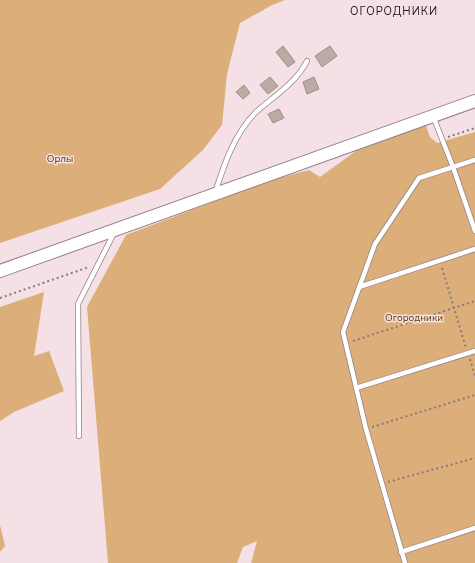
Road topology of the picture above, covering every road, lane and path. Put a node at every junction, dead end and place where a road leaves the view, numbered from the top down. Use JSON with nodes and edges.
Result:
{"nodes":[{"id":1,"x":307,"y":61,"type":"dead end"},
{"id":2,"x":475,"y":101,"type":"edge"},
{"id":3,"x":433,"y":116,"type":"junction"},
{"id":4,"x":475,"y":128,"type":"edge"},
{"id":5,"x":441,"y":140,"type":"junction"},
{"id":6,"x":475,"y":160,"type":"edge"},
{"id":7,"x":453,"y":167,"type":"junction"},
{"id":8,"x":214,"y":194,"type":"junction"},
{"id":9,"x":116,"y":230,"type":"junction"},
{"id":10,"x":475,"y":231,"type":"edge"},
{"id":11,"x":475,"y":249,"type":"edge"},
{"id":12,"x":440,"y":261,"type":"junction"},
{"id":13,"x":98,"y":264,"type":"junction"},
{"id":14,"x":0,"y":271,"type":"edge"},
{"id":15,"x":359,"y":287,"type":"junction"},
{"id":16,"x":0,"y":298,"type":"edge"},
{"id":17,"x":475,"y":301,"type":"edge"},
{"id":18,"x":454,"y":307,"type":"junction"},
{"id":19,"x":346,"y":343,"type":"junction"},
{"id":20,"x":475,"y":351,"type":"edge"},
{"id":21,"x":468,"y":354,"type":"junction"},
{"id":22,"x":475,"y":376,"type":"edge"},
{"id":23,"x":356,"y":388,"type":"junction"},
{"id":24,"x":475,"y":395,"type":"edge"},
{"id":25,"x":366,"y":429,"type":"junction"},
{"id":26,"x":79,"y":436,"type":"dead end"},
{"id":27,"x":475,"y":458,"type":"edge"},
{"id":28,"x":381,"y":484,"type":"junction"},
{"id":29,"x":475,"y":528,"type":"edge"},
{"id":30,"x":401,"y":552,"type":"junction"},
{"id":31,"x":405,"y":563,"type":"edge"}],
"edges":[{"from":1,"to":8,"type":"lane"},
{"from":2,"to":3,"type":"main road"},
{"from":3,"to":5,"type":"lane"},
{"from":3,"to":8,"type":"main road"},
{"from":4,"to":5,"type":"path"},
{"from":5,"to":7,"type":"lane"},
{"from":6,"to":7,"type":"lane"},
{"from":7,"to":10,"type":"lane"},
{"from":7,"to":15,"type":"lane"},
{"from":8,"to":9,"type":"main road"},
{"from":9,"to":13,"type":"lane"},
{"from":9,"to":14,"type":"main road"},
{"from":11,"to":12,"type":"lane"},
{"from":12,"to":15,"type":"lane"},
{"from":12,"to":18,"type":"path"},
{"from":13,"to":16,"type":"path"},
{"from":13,"to":26,"type":"lane"},
{"from":15,"to":19,"type":"lane"},
{"from":17,"to":18,"type":"path"},
{"from":18,"to":19,"type":"path"},
{"from":18,"to":21,"type":"path"},
{"from":19,"to":23,"type":"lane"},
{"from":20,"to":21,"type":"lane"},
{"from":21,"to":22,"type":"path"},
{"from":21,"to":23,"type":"lane"},
{"from":23,"to":25,"type":"lane"},
{"from":24,"to":25,"type":"path"},
{"from":25,"to":28,"type":"lane"},
{"from":27,"to":28,"type":"path"},
{"from":28,"to":30,"type":"lane"},
{"from":29,"to":30,"type":"lane"},
{"from":30,"to":31,"type":"lane"}]}
